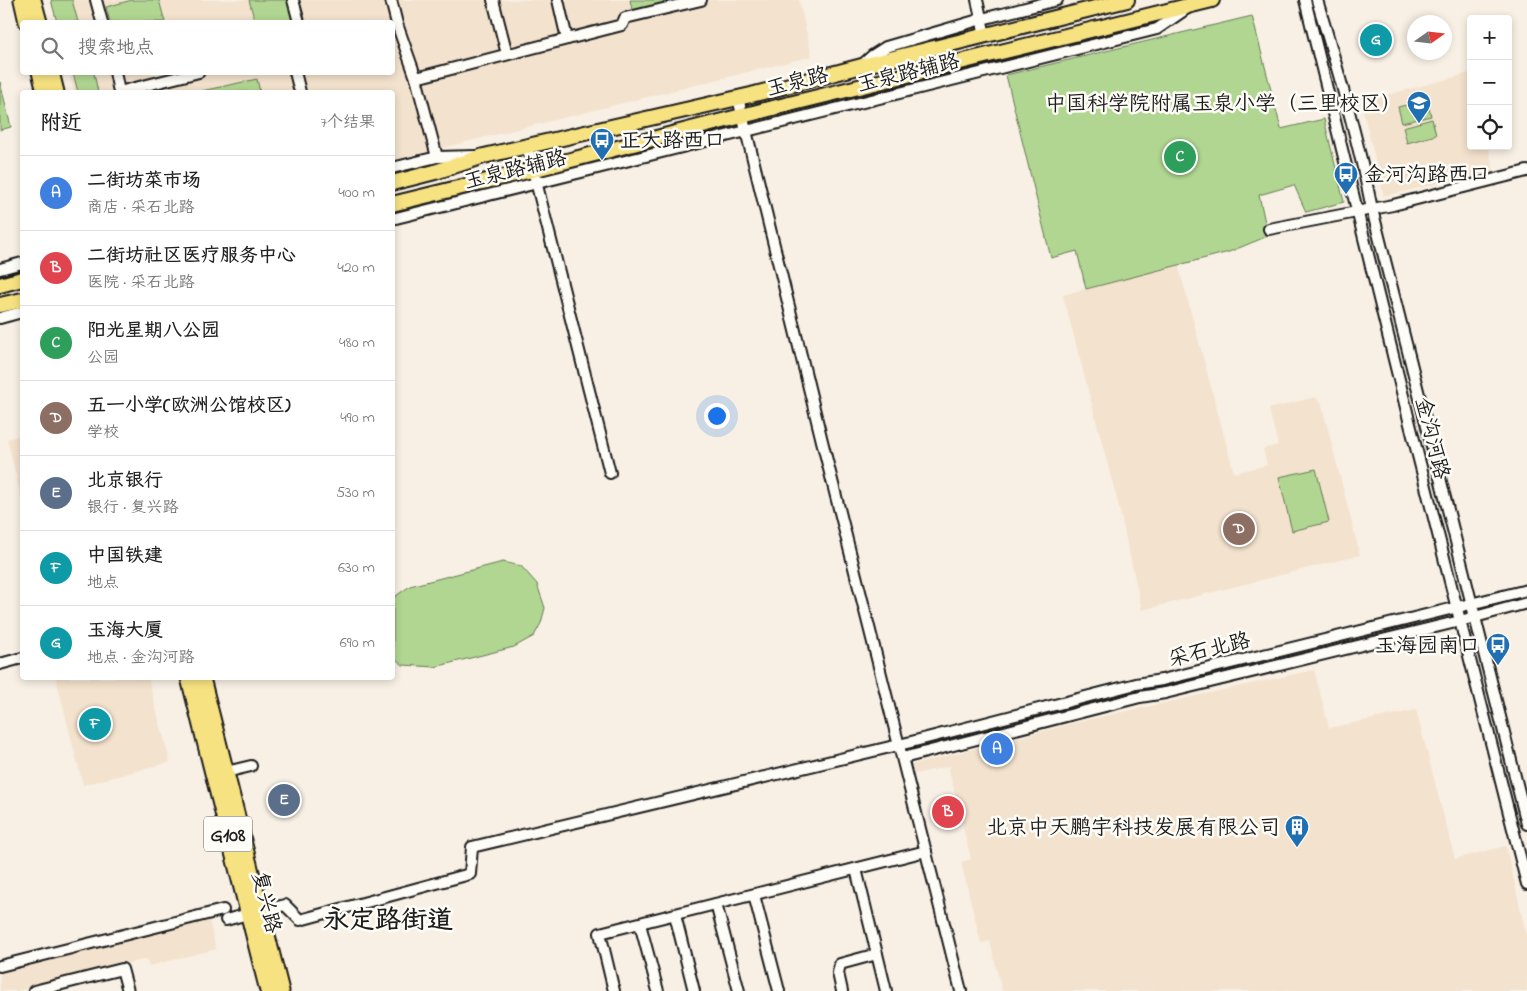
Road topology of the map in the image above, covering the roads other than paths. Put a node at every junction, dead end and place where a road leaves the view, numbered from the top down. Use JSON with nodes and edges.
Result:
{"nodes":[{"id":1,"x":22,"y":0,"type":"edge"},
{"id":2,"x":33,"y":0,"type":"edge"},
{"id":3,"x":96,"y":0,"type":"edge"},
{"id":4,"x":293,"y":0,"type":"edge"},
{"id":5,"x":391,"y":0,"type":"edge"},
{"id":6,"x":493,"y":0,"type":"edge"},
{"id":7,"x":558,"y":0,"type":"edge"},
{"id":8,"x":701,"y":0,"type":"edge"},
{"id":9,"x":977,"y":0,"type":"edge"},
{"id":10,"x":1057,"y":0,"type":"edge"},
{"id":11,"x":1127,"y":0,"type":"edge"},
{"id":12,"x":1212,"y":0,"type":"edge"},
{"id":13,"x":1305,"y":0,"type":"edge"},
{"id":14,"x":1317,"y":0,"type":"edge"},
{"id":15,"x":684,"y":2,"type":"edge"},
{"id":16,"x":1030,"y":3,"type":"edge"},
{"id":17,"x":1106,"y":3,"type":"edge"},
{"id":18,"x":1193,"y":4,"type":"junction"},
{"id":19,"x":982,"y":19,"type":"junction"},
{"id":20,"x":27,"y":20,"type":"edge"},
{"id":21,"x":38,"y":20,"type":"edge"},
{"id":22,"x":101,"y":20,"type":"edge"},
{"id":23,"x":298,"y":20,"type":"edge"},
{"id":24,"x":394,"y":20,"type":"edge"},
{"id":25,"x":1036,"y":23,"type":"junction"},
{"id":26,"x":395,"y":25,"type":"edge"},
{"id":27,"x":985,"y":35,"type":"junction"},
{"id":28,"x":567,"y":39,"type":"junction"},
{"id":29,"x":507,"y":54,"type":"junction"},
{"id":30,"x":862,"y":66,"type":"junction"},
{"id":31,"x":41,"y":75,"type":"edge"},
{"id":32,"x":52,"y":75,"type":"edge"},
{"id":33,"x":115,"y":75,"type":"edge"},
{"id":34,"x":187,"y":75,"type":"edge"},
{"id":35,"x":296,"y":75,"type":"edge"},
{"id":36,"x":416,"y":78,"type":"junction"},
{"id":37,"x":44,"y":90,"type":"edge"},
{"id":38,"x":56,"y":90,"type":"edge"},
{"id":39,"x":119,"y":90,"type":"edge"},
{"id":40,"x":128,"y":90,"type":"edge"},
{"id":41,"x":300,"y":90,"type":"edge"},
{"id":42,"x":764,"y":92,"type":"junction"},
{"id":43,"x":738,"y":98,"type":"junction"},
{"id":44,"x":769,"y":109,"type":"junction"},
{"id":45,"x":743,"y":116,"type":"junction"},
{"id":46,"x":746,"y":131,"type":"junction"},
{"id":47,"x":526,"y":146,"type":"junction"},
{"id":48,"x":437,"y":156,"type":"junction"},
{"id":49,"x":484,"y":156,"type":"junction"},
{"id":50,"x":395,"y":167,"type":"edge"},
{"id":51,"x":1527,"y":171,"type":"edge"},
{"id":52,"x":534,"y":177,"type":"junction"},
{"id":53,"x":395,"y":182,"type":"edge"},
{"id":54,"x":395,"y":203,"type":"edge"},
{"id":55,"x":1372,"y":209,"type":"junction"},
{"id":56,"x":1357,"y":212,"type":"junction"},
{"id":57,"x":395,"y":218,"type":"edge"},
{"id":58,"x":1268,"y":230,"type":"dead end"},
{"id":59,"x":20,"y":264,"type":"edge"},
{"id":60,"x":0,"y":269,"type":"edge"},
{"id":61,"x":20,"y":280,"type":"edge"},
{"id":62,"x":0,"y":285,"type":"edge"},
{"id":63,"x":20,"y":300,"type":"edge"},
{"id":64,"x":0,"y":305,"type":"edge"},
{"id":65,"x":20,"y":313,"type":"edge"},
{"id":66,"x":0,"y":318,"type":"edge"},
{"id":67,"x":610,"y":473,"type":"dead end"},
{"id":68,"x":1527,"y":590,"type":"edge"},
{"id":69,"x":1527,"y":603,"type":"edge"},
{"id":70,"x":1472,"y":604,"type":"junction"},
{"id":71,"x":1457,"y":609,"type":"junction"},
{"id":72,"x":1476,"y":616,"type":"junction"},
{"id":73,"x":1460,"y":621,"type":"junction"},
{"id":74,"x":20,"y":659,"type":"edge"},
{"id":75,"x":0,"y":664,"type":"edge"},
{"id":76,"x":189,"y":680,"type":"edge"},
{"id":77,"x":203,"y":680,"type":"edge"},
{"id":78,"x":899,"y":744,"type":"junction"},
{"id":79,"x":903,"y":758,"type":"junction"},
{"id":80,"x":251,"y":766,"type":"dead end"},
{"id":81,"x":226,"y":772,"type":"junction"},
{"id":82,"x":1527,"y":824,"type":"edge"},
{"id":83,"x":926,"y":851,"type":"junction"},
{"id":84,"x":856,"y":869,"type":"junction"},
{"id":85,"x":1527,"y":884,"type":"edge"},
{"id":86,"x":754,"y":895,"type":"junction"},
{"id":87,"x":716,"y":904,"type":"junction"},
{"id":88,"x":254,"y":912,"type":"junction"},
{"id":89,"x":675,"y":915,"type":"junction"},
{"id":90,"x":640,"y":924,"type":"junction"},
{"id":91,"x":877,"y":954,"type":"junction"},
{"id":92,"x":0,"y":966,"type":"edge"},
{"id":93,"x":34,"y":991,"type":"edge"},
{"id":94,"x":128,"y":991,"type":"edge"},
{"id":95,"x":268,"y":991,"type":"edge"},
{"id":96,"x":281,"y":991,"type":"edge"},
{"id":97,"x":614,"y":991,"type":"edge"},
{"id":98,"x":658,"y":991,"type":"edge"},
{"id":99,"x":694,"y":991,"type":"edge"},
{"id":100,"x":739,"y":991,"type":"edge"},
{"id":101,"x":779,"y":991,"type":"edge"},
{"id":102,"x":842,"y":991,"type":"edge"},
{"id":103,"x":886,"y":991,"type":"edge"},
{"id":104,"x":961,"y":991,"type":"edge"}],
"edges":[{"from":1,"to":20,"type":"highway"},
{"from":2,"to":21,"type":"highway"},
{"from":3,"to":22,"type":"street"},
{"from":4,"to":23,"type":"street"},
{"from":5,"to":24,"type":"street"},
{"from":6,"to":29,"type":"street"},
{"from":7,"to":28,"type":"street"},
{"from":8,"to":15,"type":"street"},
{"from":9,"to":19,"type":"street"},
{"from":10,"to":16,"type":"street"},
{"from":11,"to":17,"type":"main road","name":"玉泉路"},
{"from":12,"to":18,"type":"main road","name":"玉泉路"},
{"from":13,"to":56,"type":"street","name":"金沟河路"},
{"from":14,"to":55,"type":"street","name":"金沟河路"},
{"from":15,"to":28,"type":"street"},
{"from":16,"to":19,"type":"street"},
{"from":16,"to":25,"type":"street"},
{"from":17,"to":25,"type":"main road","name":"玉泉路"},
{"from":18,"to":44,"type":"main road","name":"玉泉路"},
{"from":18,"to":46,"type":"street","name":"玉泉路辅路"},
{"from":19,"to":27,"type":"street"},
{"from":19,"to":30,"type":"street"},
{"from":25,"to":27,"type":"main road","name":"玉泉路"},
{"from":26,"to":36,"type":"street"},
{"from":27,"to":30,"type":"main road","name":"玉泉路"},
{"from":28,"to":29,"type":"street"},
{"from":29,"to":36,"type":"street"},
{"from":30,"to":42,"type":"main road","name":"玉泉路"},
{"from":31,"to":37,"type":"highway"},
{"from":32,"to":38,"type":"highway"},
{"from":33,"to":39,"type":"street"},
{"from":34,"to":40,"type":"street"},
{"from":35,"to":41,"type":"street"},
{"from":36,"to":48,"type":"street"},
{"from":42,"to":43,"type":"main road","name":"玉泉路"},
{"from":42,"to":44,"type":"main road"},
{"from":43,"to":45,"type":"street"},
{"from":43,"to":47,"type":"main road","name":"玉泉路"},
{"from":44,"to":45,"type":"main road","name":"玉泉路"},
{"from":45,"to":46,"type":"street"},
{"from":45,"to":52,"type":"main road","name":"玉泉路"},
{"from":46,"to":52,"type":"street","name":"玉泉路辅路"},
{"from":46,"to":78,"type":"street"},
{"from":47,"to":49,"type":"main road","name":"玉泉路"},
{"from":47,"to":52,"type":"street"},
{"from":48,"to":49,"type":"street"},
{"from":48,"to":50,"type":"street"},
{"from":49,"to":53,"type":"main road","name":"玉泉路"},
{"from":51,"to":55,"type":"street"},
{"from":52,"to":54,"type":"main road","name":"玉泉路"},
{"from":52,"to":57,"type":"street","name":"玉泉路辅路"},
{"from":52,"to":67,"type":"street"},
{"from":55,"to":56,"type":"street"},
{"from":55,"to":70,"type":"street","name":"金沟河路"},
{"from":56,"to":58,"type":"street"},
{"from":56,"to":71,"type":"street","name":"金沟河路"},
{"from":59,"to":60,"type":"street"},
{"from":61,"to":62,"type":"main road"},
{"from":63,"to":64,"type":"main road"},
{"from":65,"to":66,"type":"street"},
{"from":68,"to":70,"type":"street","name":"采石北路"},
{"from":69,"to":72,"type":"street","name":"采石北路"},
{"from":70,"to":71,"type":"street","name":"采石北路"},
{"from":70,"to":72,"type":"street","name":"金沟河路"},
{"from":71,"to":73,"type":"street","name":"金沟河路"},
{"from":71,"to":78,"type":"street","name":"采石北路"},
{"from":72,"to":73,"type":"street","name":"采石北路"},
{"from":72,"to":82,"type":"street","name":"金沟河路"},
{"from":73,"to":79,"type":"street","name":"采石北路"},
{"from":73,"to":85,"type":"street","name":"金沟河路"},
{"from":74,"to":75,"type":"street"},
{"from":76,"to":88,"type":"highway","name":"复兴路","number":"G108"},
{"from":77,"to":81,"type":"highway","name":"复兴路","number":"G108"},
{"from":78,"to":79,"type":"street"},
{"from":78,"to":88,"type":"street","name":"采石北路"},
{"from":79,"to":83,"type":"street"},
{"from":80,"to":81,"type":"street"},
{"from":81,"to":88,"type":"highway","name":"复兴路","number":"G108"},
{"from":83,"to":84,"type":"street"},
{"from":83,"to":104,"type":"street"},
{"from":84,"to":86,"type":"street"},
{"from":84,"to":91,"type":"street"},
{"from":86,"to":87,"type":"street"},
{"from":86,"to":101,"type":"street"},
{"from":87,"to":89,"type":"street"},
{"from":87,"to":100,"type":"street"},
{"from":88,"to":92,"type":"street"},
{"from":88,"to":95,"type":"highway","name":"复兴路","number":"G108"},
{"from":88,"to":96,"type":"highway","name":"复兴路","number":"G108"},
{"from":89,"to":90,"type":"street"},
{"from":89,"to":99,"type":"street"},
{"from":90,"to":97,"type":"street"},
{"from":90,"to":98,"type":"street"},
{"from":91,"to":102,"type":"street"},
{"from":91,"to":103,"type":"street"},
{"from":93,"to":94,"type":"street"}]}
